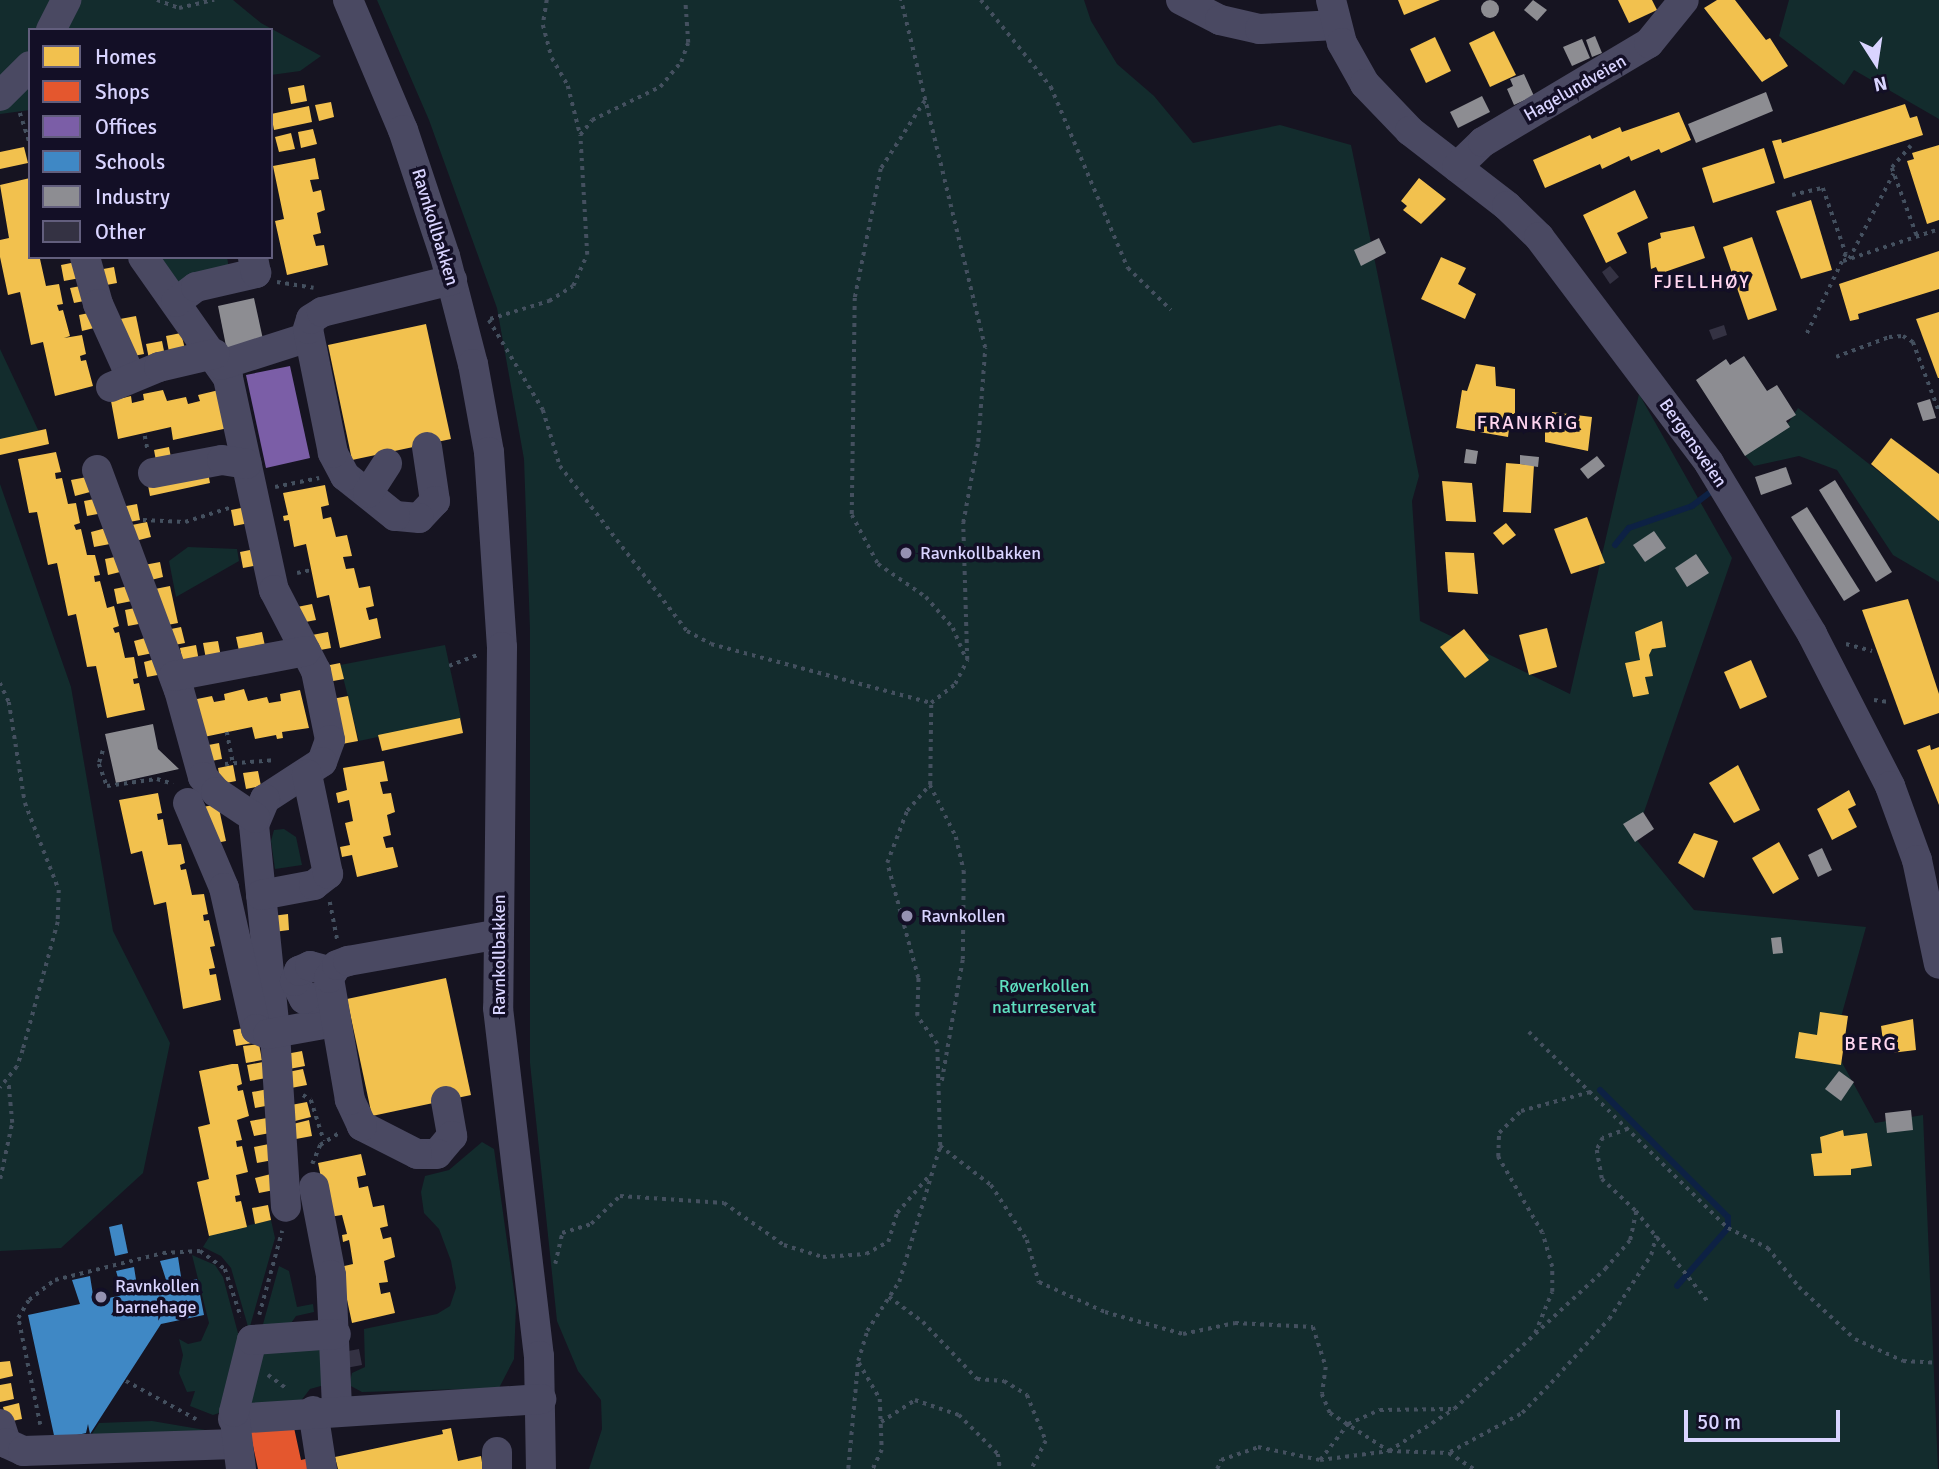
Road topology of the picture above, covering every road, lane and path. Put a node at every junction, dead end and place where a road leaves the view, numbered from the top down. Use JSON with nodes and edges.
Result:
{"nodes":[{"id":1,"x":66,"y":0,"type":"edge"},
{"id":2,"x":157,"y":0,"type":"edge"},
{"id":3,"x":214,"y":0,"type":"edge"},
{"id":4,"x":348,"y":0,"type":"edge"},
{"id":5,"x":547,"y":0,"type":"edge"},
{"id":6,"x":685,"y":0,"type":"edge"},
{"id":7,"x":901,"y":0,"type":"edge"},
{"id":8,"x":981,"y":0,"type":"edge"},
{"id":9,"x":1181,"y":0,"type":"edge"},
{"id":10,"x":1684,"y":0,"type":"edge"},
{"id":11,"x":1333,"y":12,"type":"edge"},
{"id":12,"x":52,"y":28,"type":"edge"},
{"id":13,"x":28,"y":70,"type":"edge"},
{"id":14,"x":925,"y":101,"type":"junction"},
{"id":15,"x":11,"y":103,"type":"edge"},
{"id":16,"x":580,"y":135,"type":"junction"},
{"id":17,"x":28,"y":140,"type":"edge"},
{"id":18,"x":1911,"y":146,"type":"dead end"},
{"id":19,"x":1457,"y":167,"type":"junction"},
{"id":20,"x":1893,"y":174,"type":"junction"},
{"id":21,"x":1792,"y":195,"type":"dead end"},
{"id":22,"x":1939,"y":229,"type":"edge"},
{"id":23,"x":1917,"y":236,"type":"junction"},
{"id":24,"x":86,"y":259,"type":"edge"},
{"id":25,"x":144,"y":259,"type":"edge"},
{"id":26,"x":1849,"y":259,"type":"junction"},
{"id":27,"x":1843,"y":261,"type":"junction"},
{"id":28,"x":255,"y":265,"type":"edge"},
{"id":29,"x":452,"y":280,"type":"junction"},
{"id":30,"x":176,"y":302,"type":"junction"},
{"id":31,"x":328,"y":310,"type":"junction"},
{"id":32,"x":1171,"y":310,"type":"dead end"},
{"id":33,"x":477,"y":323,"type":"junction"},
{"id":34,"x":309,"y":337,"type":"junction"},
{"id":35,"x":1805,"y":338,"type":"dead end"},
{"id":36,"x":1836,"y":356,"type":"dead end"},
{"id":37,"x":218,"y":359,"type":"junction"},
{"id":38,"x":1939,"y":411,"type":"edge"},
{"id":39,"x":427,"y":447,"type":"dead end"},
{"id":40,"x":387,"y":464,"type":"dead end"},
{"id":41,"x":97,"y":470,"type":"dead end"},
{"id":42,"x":341,"y":471,"type":"junction"},
{"id":43,"x":153,"y":473,"type":"dead end"},
{"id":44,"x":250,"y":478,"type":"junction"},
{"id":45,"x":368,"y":493,"type":"junction"},
{"id":46,"x":211,"y":512,"type":"dead end"},
{"id":47,"x":117,"y":526,"type":"junction"},
{"id":48,"x":1841,"y":642,"type":"dead end"},
{"id":49,"x":306,"y":650,"type":"junction"},
{"id":50,"x":1872,"y":651,"type":"dead end"},
{"id":51,"x":967,"y":660,"type":"junction"},
{"id":52,"x":174,"y":676,"type":"junction"},
{"id":53,"x":0,"y":683,"type":"edge"},
{"id":54,"x":931,"y":703,"type":"junction"},
{"id":55,"x":227,"y":732,"type":"dead end"},
{"id":56,"x":103,"y":751,"type":"dead end"},
{"id":57,"x":233,"y":762,"type":"junction"},
{"id":58,"x":201,"y":769,"type":"junction"},
{"id":59,"x":307,"y":774,"type":"junction"},
{"id":60,"x":930,"y":785,"type":"junction"},
{"id":61,"x":188,"y":803,"type":"joint"},
{"id":62,"x":255,"y":818,"type":"junction"},
{"id":63,"x":261,"y":895,"type":"junction"},
{"id":64,"x":330,"y":901,"type":"dead end"},
{"id":65,"x":499,"y":934,"type":"junction"},
{"id":66,"x":338,"y":941,"type":"dead end"},
{"id":67,"x":1939,"y":964,"type":"edge"},
{"id":68,"x":332,"y":997,"type":"junction"},
{"id":69,"x":1529,"y":1032,"type":"dead end"},
{"id":70,"x":275,"y":1033,"type":"junction"},
{"id":71,"x":8,"y":1080,"type":"junction"},
{"id":72,"x":942,"y":1087,"type":"junction"},
{"id":73,"x":0,"y":1088,"type":"edge"},
{"id":74,"x":1590,"y":1092,"type":"junction"},
{"id":75,"x":446,"y":1101,"type":"dead end"},
{"id":76,"x":362,"y":1126,"type":"junction"},
{"id":77,"x":1628,"y":1129,"type":"junction"},
{"id":78,"x":940,"y":1146,"type":"junction"},
{"id":79,"x":930,"y":1174,"type":"junction"},
{"id":80,"x":0,"y":1180,"type":"edge"},
{"id":81,"x":314,"y":1187,"type":"joint"},
{"id":82,"x":286,"y":1207,"type":"joint"},
{"id":83,"x":1636,"y":1211,"type":"junction"},
{"id":84,"x":1656,"y":1236,"type":"junction"},
{"id":85,"x":553,"y":1272,"type":"dead end"},
{"id":86,"x":889,"y":1297,"type":"junction"},
{"id":87,"x":1709,"y":1303,"type":"dead end"},
{"id":88,"x":336,"y":1334,"type":"junction"},
{"id":89,"x":1534,"y":1335,"type":"junction"},
{"id":90,"x":249,"y":1350,"type":"junction"},
{"id":91,"x":858,"y":1361,"type":"junction"},
{"id":92,"x":1937,"y":1363,"type":"dead end"},
{"id":93,"x":126,"y":1381,"type":"dead end"},
{"id":94,"x":541,"y":1399,"type":"junction"},
{"id":95,"x":1454,"y":1409,"type":"junction"},
{"id":96,"x":325,"y":1410,"type":"junction"},
{"id":97,"x":881,"y":1422,"type":"junction"},
{"id":98,"x":0,"y":1423,"type":"edge"},
{"id":99,"x":1348,"y":1424,"type":"junction"},
{"id":100,"x":42,"y":1438,"type":"dead end"},
{"id":101,"x":237,"y":1444,"type":"edge"},
{"id":102,"x":1389,"y":1451,"type":"junction"},
{"id":103,"x":1449,"y":1452,"type":"junction"},
{"id":104,"x":1320,"y":1460,"type":"junction"},
{"id":105,"x":322,"y":1469,"type":"edge"},
{"id":106,"x":541,"y":1469,"type":"edge"},
{"id":107,"x":848,"y":1469,"type":"edge"},
{"id":108,"x":873,"y":1469,"type":"edge"},
{"id":109,"x":1000,"y":1469,"type":"edge"},
{"id":110,"x":1032,"y":1469,"type":"edge"},
{"id":111,"x":1217,"y":1469,"type":"edge"},
{"id":112,"x":1474,"y":1469,"type":"edge"}],
"edges":[{"from":1,"to":12,"type":"street"},
{"from":2,"to":3,"type":"path"},
{"from":4,"to":29,"type":"street","name":"Ravnkollbakken"},
{"from":5,"to":16,"type":"path"},
{"from":6,"to":16,"type":"path"},
{"from":7,"to":14,"type":"path"},
{"from":8,"to":32,"type":"path"},
{"from":9,"to":11,"type":"street"},
{"from":10,"to":19,"type":"street","name":"Hagelundveien"},
{"from":11,"to":19,"type":"street","name":"Bergensveien"},
{"from":13,"to":15,"type":"street"},
{"from":14,"to":51,"type":"path"},
{"from":14,"to":51,"type":"path"},
{"from":15,"to":17,"type":"path"},
{"from":16,"to":33,"type":"path"},
{"from":18,"to":20,"type":"path"},
{"from":19,"to":67,"type":"street","name":"Bergensveien"},
{"from":20,"to":23,"type":"path"},
{"from":20,"to":26,"type":"path"},
{"from":21,"to":27,"type":"path"},
{"from":22,"to":23,"type":"path"},
{"from":23,"to":26,"type":"path"},
{"from":24,"to":37,"type":"street"},
{"from":25,"to":30,"type":"street"},
{"from":26,"to":27,"type":"path"},
{"from":27,"to":35,"type":"path"},
{"from":28,"to":30,"type":"street"},
{"from":28,"to":31,"type":"path"},
{"from":29,"to":31,"type":"street"},
{"from":29,"to":33,"type":"street","name":"Ravnkollbakken"},
{"from":30,"to":37,"type":"street"},
{"from":31,"to":34,"type":"street"},
{"from":33,"to":54,"type":"path"},
{"from":33,"to":65,"type":"street","name":"Ravnkollbakken"},
{"from":34,"to":37,"type":"street"},
{"from":34,"to":42,"type":"street"},
{"from":36,"to":38,"type":"path"},
{"from":37,"to":44,"type":"street"},
{"from":39,"to":45,"type":"street"},
{"from":40,"to":45,"type":"street"},
{"from":41,"to":47,"type":"street"},
{"from":42,"to":44,"type":"path"},
{"from":42,"to":45,"type":"street"},
{"from":43,"to":44,"type":"street"},
{"from":44,"to":49,"type":"street"},
{"from":46,"to":47,"type":"path"},
{"from":47,"to":52,"type":"street"},
{"from":48,"to":50,"type":"path"},
{"from":49,"to":52,"type":"street"},
{"from":49,"to":59,"type":"street"},
{"from":51,"to":54,"type":"path"},
{"from":52,"to":58,"type":"street"},
{"from":53,"to":71,"type":"path"},
{"from":54,"to":60,"type":"path"},
{"from":55,"to":57,"type":"path"},
{"from":56,"to":61,"type":"path"},
{"from":57,"to":58,"type":"path"},
{"from":57,"to":59,"type":"path"},
{"from":58,"to":62,"type":"street"},
{"from":59,"to":62,"type":"street"},
{"from":59,"to":63,"type":"street"},
{"from":60,"to":72,"type":"path"},
{"from":60,"to":72,"type":"path"},
{"from":61,"to":70,"type":"street"},
{"from":62,"to":63,"type":"street"},
{"from":63,"to":70,"type":"street"},
{"from":64,"to":66,"type":"path"},
{"from":65,"to":68,"type":"street"},
{"from":65,"to":94,"type":"street","name":"Ravnkollbakken"},
{"from":68,"to":70,"type":"street"},
{"from":68,"to":76,"type":"street"},
{"from":69,"to":74,"type":"path"},
{"from":70,"to":82,"type":"street"},
{"from":71,"to":73,"type":"path"},
{"from":71,"to":80,"type":"path"},
{"from":72,"to":78,"type":"path"},
{"from":74,"to":77,"type":"path"},
{"from":74,"to":89,"type":"path"},
{"from":75,"to":76,"type":"street"},
{"from":76,"to":81,"type":"path"},
{"from":77,"to":83,"type":"path"},
{"from":77,"to":92,"type":"path"},
{"from":78,"to":79,"type":"path"},
{"from":78,"to":99,"type":"path"},
{"from":79,"to":85,"type":"path"},
{"from":79,"to":86,"type":"path"},
{"from":81,"to":88,"type":"street"},
{"from":82,"to":90,"type":"path"},
{"from":83,"to":84,"type":"path"},
{"from":83,"to":89,"type":"path"},
{"from":84,"to":87,"type":"path"},
{"from":84,"to":103,"type":"path"},
{"from":86,"to":91,"type":"path"},
{"from":86,"to":110,"type":"path"},
{"from":88,"to":90,"type":"street"},
{"from":88,"to":96,"type":"street"},
{"from":89,"to":95,"type":"path"},
{"from":90,"to":96,"type":"path"},
{"from":90,"to":100,"type":"path"},
{"from":90,"to":101,"type":"street"},
{"from":91,"to":97,"type":"path"},
{"from":91,"to":107,"type":"path"},
{"from":93,"to":101,"type":"path"},
{"from":94,"to":96,"type":"street"},
{"from":94,"to":106,"type":"street","name":"Ravnkollbakken"},
{"from":95,"to":99,"type":"path"},
{"from":95,"to":102,"type":"path"},
{"from":96,"to":101,"type":"street"},
{"from":96,"to":105,"type":"street"},
{"from":97,"to":108,"type":"path"},
{"from":97,"to":109,"type":"path"},
{"from":98,"to":101,"type":"street"},
{"from":99,"to":102,"type":"path"},
{"from":99,"to":104,"type":"path"},
{"from":102,"to":103,"type":"path"},
{"from":102,"to":104,"type":"path"},
{"from":103,"to":112,"type":"path"},
{"from":104,"to":111,"type":"path"}]}
